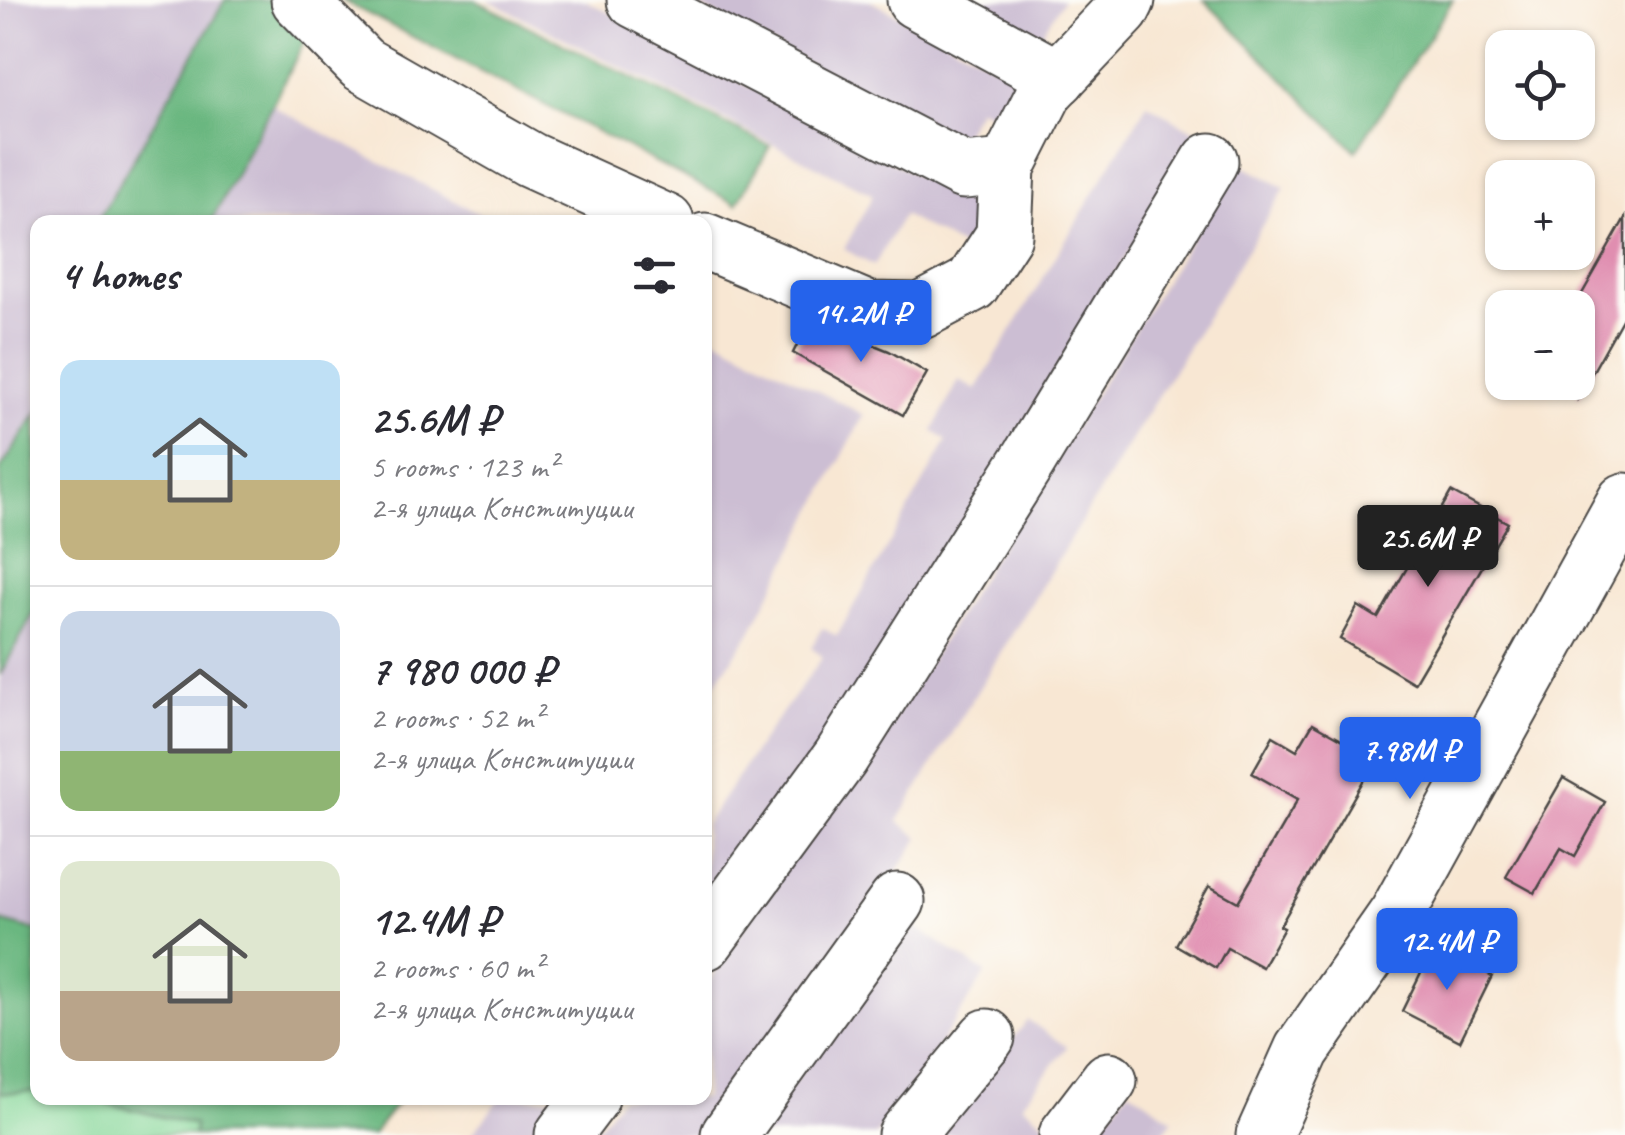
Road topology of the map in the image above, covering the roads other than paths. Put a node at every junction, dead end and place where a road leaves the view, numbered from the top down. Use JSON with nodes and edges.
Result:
{"nodes":[{"id":1,"x":299,"y":0,"type":"edge"},
{"id":2,"x":635,"y":0,"type":"edge"},
{"id":3,"x":915,"y":0,"type":"edge"},
{"id":4,"x":1127,"y":0,"type":"edge"},
{"id":5,"x":1058,"y":78,"type":"junction"},
{"id":6,"x":1210,"y":161,"type":"dead end"},
{"id":7,"x":1007,"y":167,"type":"junction"},
{"id":8,"x":651,"y":215,"type":"edge"},
{"id":9,"x":712,"y":244,"type":"edge"},
{"id":10,"x":1625,"y":501,"type":"edge"},
{"id":11,"x":897,"y":901,"type":"dead end"},
{"id":12,"x":712,"y":932,"type":"edge"},
{"id":13,"x":987,"y":1037,"type":"dead end"},
{"id":14,"x":1108,"y":1080,"type":"dead end"},
{"id":15,"x":586,"y":1105,"type":"edge"},
{"id":16,"x":564,"y":1135,"type":"edge"},
{"id":17,"x":729,"y":1135,"type":"edge"},
{"id":18,"x":906,"y":1135,"type":"edge"},
{"id":19,"x":1067,"y":1135,"type":"edge"},
{"id":20,"x":1264,"y":1135,"type":"edge"}],
"edges":[{"from":1,"to":8,"type":"street"},
{"from":2,"to":7,"type":"street"},
{"from":3,"to":5,"type":"street"},
{"from":4,"to":5,"type":"street"},
{"from":5,"to":7,"type":"street"},
{"from":6,"to":12,"type":"street"},
{"from":7,"to":9,"type":"street"},
{"from":10,"to":20,"type":"street"},
{"from":11,"to":17,"type":"street"},
{"from":13,"to":18,"type":"street"},
{"from":14,"to":19,"type":"street"},
{"from":15,"to":16,"type":"street"}]}
